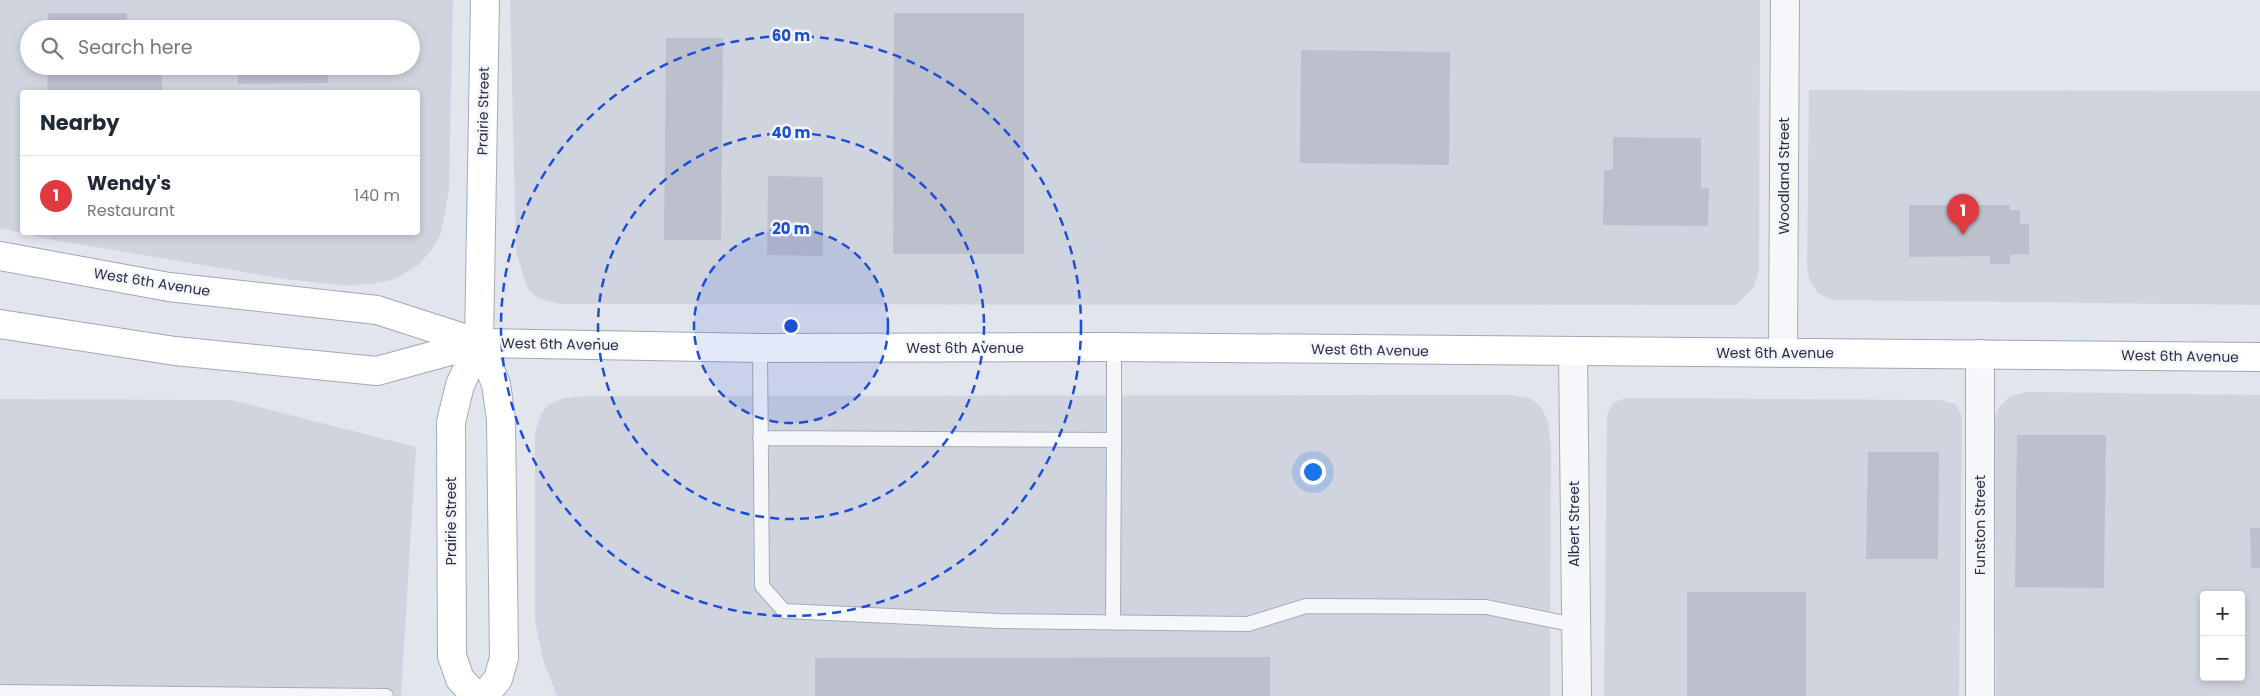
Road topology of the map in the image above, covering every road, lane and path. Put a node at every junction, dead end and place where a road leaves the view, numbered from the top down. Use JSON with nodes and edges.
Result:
{"nodes":[{"id":1,"x":484,"y":0,"type":"edge"},
{"id":2,"x":1785,"y":0,"type":"edge"},
{"id":3,"x":0,"y":256,"type":"edge"},
{"id":4,"x":0,"y":324,"type":"edge"},
{"id":5,"x":479,"y":343,"type":"junction"},
{"id":6,"x":1114,"y":347,"type":"junction"},
{"id":7,"x":760,"y":348,"type":"junction"},
{"id":8,"x":1573,"y":352,"type":"junction"},
{"id":9,"x":1783,"y":352,"type":"junction"},
{"id":10,"x":1980,"y":354,"type":"junction"},
{"id":11,"x":2260,"y":357,"type":"edge"},
{"id":12,"x":760,"y":438,"type":"junction"},
{"id":13,"x":1114,"y":440,"type":"junction"},
{"id":14,"x":1113,"y":622,"type":"junction"},
{"id":15,"x":1575,"y":625,"type":"junction"},
{"id":16,"x":0,"y":692,"type":"edge"},
{"id":17,"x":352,"y":695,"type":"edge"},
{"id":18,"x":386,"y":696,"type":"edge"},
{"id":19,"x":476,"y":696,"type":"edge"},
{"id":20,"x":484,"y":696,"type":"edge"},
{"id":21,"x":1577,"y":696,"type":"edge"},
{"id":22,"x":1980,"y":696,"type":"edge"}],
"edges":[{"from":1,"to":5,"type":"main road","name":"Prairie Street"},
{"from":2,"to":9,"type":"street","name":"Woodland Street"},
{"from":3,"to":5,"type":"main road","name":"West 6th Avenue"},
{"from":4,"to":5,"type":"main road","name":"West 6th Avenue"},
{"from":5,"to":7,"type":"main road","name":"West 6th Avenue"},
{"from":5,"to":19,"type":"main road","name":"Prairie Street"},
{"from":5,"to":20,"type":"main road","name":"Prairie Street"},
{"from":6,"to":7,"type":"main road","name":"West 6th Avenue"},
{"from":6,"to":8,"type":"main road","name":"West 6th Avenue"},
{"from":6,"to":13,"type":"lane"},
{"from":7,"to":12,"type":"lane"},
{"from":8,"to":9,"type":"main road","name":"West 6th Avenue"},
{"from":8,"to":15,"type":"street","name":"Albert Street"},
{"from":9,"to":10,"type":"main road","name":"West 6th Avenue"},
{"from":10,"to":11,"type":"main road","name":"West 6th Avenue"},
{"from":10,"to":22,"type":"street","name":"Funston Street"},
{"from":12,"to":13,"type":"lane"},
{"from":12,"to":14,"type":"lane"},
{"from":13,"to":14,"type":"lane"},
{"from":14,"to":15,"type":"lane"},
{"from":15,"to":21,"type":"street","name":"Albert Street"},
{"from":16,"to":17,"type":"lane"},
{"from":17,"to":18,"type":"lane"}]}
